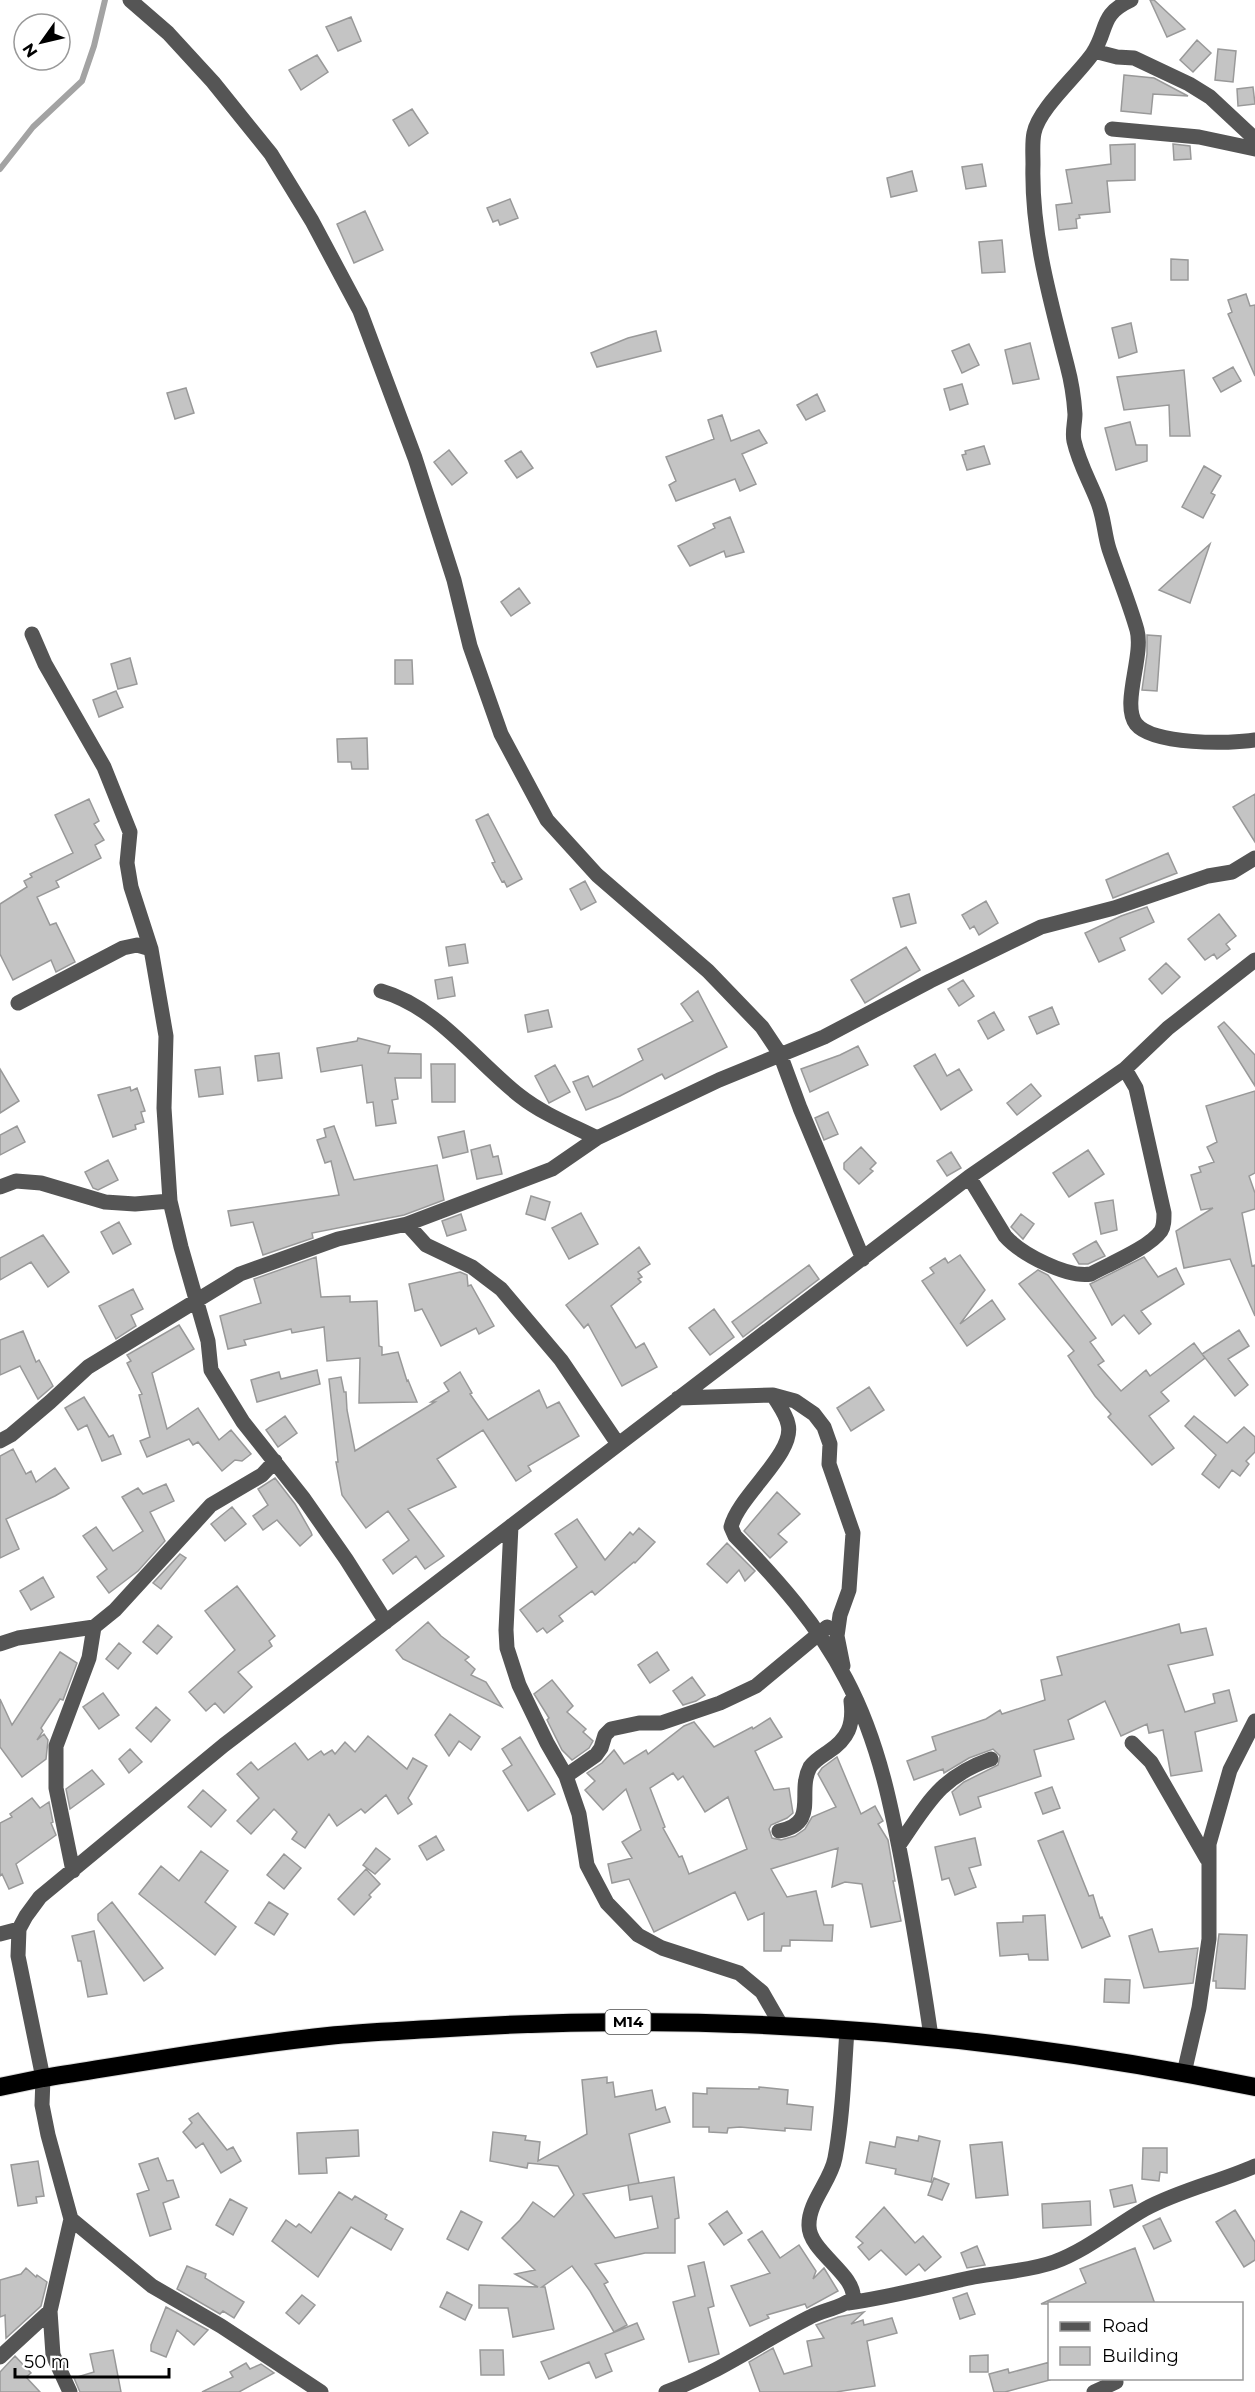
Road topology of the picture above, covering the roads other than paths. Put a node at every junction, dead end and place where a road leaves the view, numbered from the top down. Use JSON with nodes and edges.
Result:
{"nodes":[{"id":1,"x":130,"y":0,"type":"edge"},
{"id":2,"x":1131,"y":0,"type":"edge"},
{"id":3,"x":1094,"y":51,"type":"junction"},
{"id":4,"x":1112,"y":129,"type":"dead end"},
{"id":5,"x":1255,"y":139,"type":"edge"},
{"id":6,"x":1255,"y":149,"type":"edge"},
{"id":7,"x":32,"y":634,"type":"dead end"},
{"id":8,"x":1255,"y":740,"type":"edge"},
{"id":9,"x":1255,"y":858,"type":"edge"},
{"id":10,"x":151,"y":949,"type":"junction"},
{"id":11,"x":1255,"y":960,"type":"edge"},
{"id":12,"x":381,"y":990,"type":"dead end"},
{"id":13,"x":18,"y":1003,"type":"dead end"},
{"id":14,"x":780,"y":1054,"type":"junction"},
{"id":15,"x":1125,"y":1069,"type":"junction"},
{"id":16,"x":597,"y":1138,"type":"junction"},
{"id":17,"x":969,"y":1177,"type":"junction"},
{"id":18,"x":0,"y":1187,"type":"edge"},
{"id":19,"x":170,"y":1201,"type":"junction"},
{"id":20,"x":407,"y":1224,"type":"junction"},
{"id":21,"x":863,"y":1259,"type":"junction"},
{"id":22,"x":195,"y":1300,"type":"junction"},
{"id":23,"x":773,"y":1395,"type":"junction"},
{"id":24,"x":678,"y":1398,"type":"junction"},
{"id":25,"x":0,"y":1441,"type":"edge"},
{"id":26,"x":618,"y":1444,"type":"junction"},
{"id":27,"x":275,"y":1461,"type":"junction"},
{"id":28,"x":511,"y":1526,"type":"junction"},
{"id":29,"x":840,"y":1615,"type":"junction"},
{"id":30,"x":386,"y":1622,"type":"junction"},
{"id":31,"x":94,"y":1627,"type":"junction"},
{"id":32,"x":819,"y":1634,"type":"junction"},
{"id":33,"x":0,"y":1644,"type":"edge"},
{"id":34,"x":847,"y":1680,"type":"junction"},
{"id":35,"x":1255,"y":1721,"type":"edge"},
{"id":36,"x":1132,"y":1743,"type":"dead end"},
{"id":37,"x":991,"y":1759,"type":"dead end"},
{"id":38,"x":566,"y":1776,"type":"junction"},
{"id":39,"x":779,"y":1831,"type":"dead end"},
{"id":40,"x":899,"y":1845,"type":"junction"},
{"id":41,"x":1207,"y":1859,"type":"junction"},
{"id":42,"x":73,"y":1871,"type":"junction"},
{"id":43,"x":20,"y":1929,"type":"junction"},
{"id":44,"x":0,"y":1934,"type":"edge"},
{"id":45,"x":781,"y":2025,"type":"junction"},
{"id":46,"x":847,"y":2030,"type":"junction"},
{"id":47,"x":932,"y":2037,"type":"junction"},
{"id":48,"x":1184,"y":2073,"type":"junction"},
{"id":49,"x":43,"y":2078,"type":"junction"},
{"id":50,"x":0,"y":2087,"type":"edge"},
{"id":51,"x":1255,"y":2087,"type":"edge"},
{"id":52,"x":1255,"y":2166,"type":"edge"},
{"id":53,"x":71,"y":2219,"type":"junction"},
{"id":54,"x":848,"y":2302,"type":"junction"},
{"id":55,"x":50,"y":2312,"type":"junction"},
{"id":56,"x":0,"y":2357,"type":"edge"},
{"id":57,"x":1116,"y":2382,"type":"dead end"},
{"id":58,"x":691,"y":2388,"type":"edge"},
{"id":59,"x":70,"y":2392,"type":"edge"},
{"id":60,"x":321,"y":2392,"type":"edge"},
{"id":61,"x":666,"y":2392,"type":"edge"},
{"id":62,"x":1094,"y":2392,"type":"edge"}],
"edges":[{"from":1,"to":14,"type":"street"},
{"from":2,"to":3,"type":"street"},
{"from":3,"to":5,"type":"street"},
{"from":3,"to":8,"type":"street"},
{"from":4,"to":6,"type":"street"},
{"from":7,"to":10,"type":"street"},
{"from":9,"to":14,"type":"street"},
{"from":10,"to":13,"type":"street"},
{"from":10,"to":19,"type":"street"},
{"from":11,"to":15,"type":"street"},
{"from":12,"to":16,"type":"street"},
{"from":14,"to":16,"type":"street"},
{"from":14,"to":21,"type":"street"},
{"from":15,"to":17,"type":"street"},
{"from":15,"to":17,"type":"street"},
{"from":16,"to":20,"type":"street"},
{"from":17,"to":21,"type":"street"},
{"from":18,"to":19,"type":"street"},
{"from":19,"to":22,"type":"street"},
{"from":20,"to":22,"type":"street"},
{"from":20,"to":26,"type":"street"},
{"from":21,"to":24,"type":"street"},
{"from":22,"to":25,"type":"street"},
{"from":22,"to":27,"type":"street"},
{"from":23,"to":24,"type":"street"},
{"from":23,"to":29,"type":"street"},
{"from":23,"to":32,"type":"street"},
{"from":24,"to":26,"type":"street"},
{"from":26,"to":28,"type":"street"},
{"from":27,"to":30,"type":"street"},
{"from":27,"to":31,"type":"street"},
{"from":28,"to":30,"type":"street"},
{"from":28,"to":38,"type":"street"},
{"from":29,"to":32,"type":"street"},
{"from":29,"to":34,"type":"street"},
{"from":30,"to":42,"type":"street"},
{"from":31,"to":33,"type":"street"},
{"from":31,"to":42,"type":"street"},
{"from":32,"to":34,"type":"street"},
{"from":32,"to":38,"type":"street"},
{"from":34,"to":39,"type":"street"},
{"from":34,"to":40,"type":"street"},
{"from":35,"to":41,"type":"street"},
{"from":36,"to":41,"type":"street"},
{"from":37,"to":40,"type":"street"},
{"from":38,"to":45,"type":"street"},
{"from":40,"to":47,"type":"street"},
{"from":41,"to":48,"type":"street"},
{"from":42,"to":43,"type":"street"},
{"from":43,"to":44,"type":"street"},
{"from":43,"to":49,"type":"street"},
{"from":45,"to":46,"type":"highway","number":"M14"},
{"from":45,"to":49,"type":"highway","number":"M14"},
{"from":46,"to":47,"type":"highway","number":"M14"},
{"from":46,"to":54,"type":"street"},
{"from":47,"to":48,"type":"highway","number":"M14"},
{"from":48,"to":51,"type":"highway","number":"M14"},
{"from":49,"to":50,"type":"highway","number":"M14"},
{"from":49,"to":53,"type":"street"},
{"from":52,"to":54,"type":"street"},
{"from":53,"to":55,"type":"street"},
{"from":53,"to":60,"type":"street"},
{"from":54,"to":58,"type":"street"},
{"from":55,"to":56,"type":"street"},
{"from":55,"to":59,"type":"street"},
{"from":57,"to":62,"type":"street"},
{"from":58,"to":61,"type":"street"}]}
